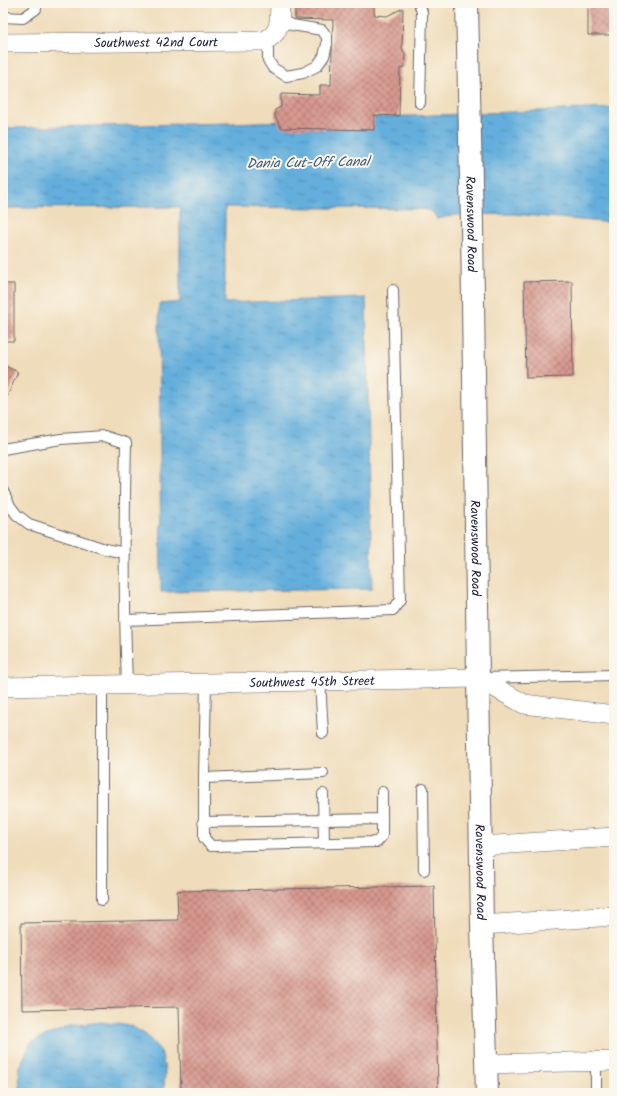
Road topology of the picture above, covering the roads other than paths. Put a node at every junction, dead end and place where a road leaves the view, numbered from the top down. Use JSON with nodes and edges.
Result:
{"nodes":[{"id":1,"x":36,"y":3,"type":"edge"},
{"id":2,"x":418,"y":3,"type":"edge"},
{"id":3,"x":467,"y":3,"type":"edge"},
{"id":4,"x":280,"y":10,"type":"edge"},
{"id":5,"x":3,"y":17,"type":"edge"},
{"id":6,"x":264,"y":41,"type":"junction"},
{"id":7,"x":3,"y":43,"type":"edge"},
{"id":8,"x":420,"y":103,"type":"dead end"},
{"id":9,"x":393,"y":290,"type":"dead end"},
{"id":10,"x":3,"y":449,"type":"edge"},
{"id":11,"x":3,"y":492,"type":"edge"},
{"id":12,"x":125,"y":553,"type":"junction"},
{"id":13,"x":125,"y":620,"type":"junction"},
{"id":14,"x":614,"y":675,"type":"edge"},
{"id":15,"x":478,"y":678,"type":"junction"},
{"id":16,"x":320,"y":681,"type":"junction"},
{"id":17,"x":206,"y":683,"type":"junction"},
{"id":18,"x":102,"y":685,"type":"junction"},
{"id":19,"x":127,"y":685,"type":"junction"},
{"id":20,"x":3,"y":687,"type":"edge"},
{"id":21,"x":614,"y":715,"type":"edge"},
{"id":22,"x":323,"y":733,"type":"dead end"},
{"id":23,"x":323,"y":773,"type":"dead end"},
{"id":24,"x":204,"y":778,"type":"junction"},
{"id":25,"x":422,"y":789,"type":"dead end"},
{"id":26,"x":382,"y":792,"type":"dead end"},
{"id":27,"x":323,"y":794,"type":"dead end"},
{"id":28,"x":382,"y":819,"type":"junction"},
{"id":29,"x":324,"y":821,"type":"junction"},
{"id":30,"x":204,"y":822,"type":"junction"},
{"id":31,"x":614,"y":837,"type":"edge"},
{"id":32,"x":324,"y":843,"type":"junction"},
{"id":33,"x":481,"y":846,"type":"junction"},
{"id":34,"x":424,"y":870,"type":"dead end"},
{"id":35,"x":102,"y":900,"type":"dead end"},
{"id":36,"x":614,"y":916,"type":"edge"},
{"id":37,"x":482,"y":925,"type":"junction"},
{"id":38,"x":605,"y":1062,"type":"edge"},
{"id":39,"x":486,"y":1064,"type":"junction"},
{"id":40,"x":487,"y":1093,"type":"edge"},
{"id":41,"x":596,"y":1093,"type":"edge"}],
"edges":[{"from":1,"to":5,"type":"lane"},
{"from":2,"to":8,"type":"lane"},
{"from":3,"to":15,"type":"street","name":"Ravenswood Road"},
{"from":4,"to":6,"type":"street"},
{"from":4,"to":6,"type":"lane"},
{"from":6,"to":7,"type":"street","name":"Southwest 42nd Court"},
{"from":9,"to":13,"type":"lane"},
{"from":10,"to":12,"type":"lane"},
{"from":11,"to":12,"type":"lane"},
{"from":12,"to":13,"type":"lane"},
{"from":13,"to":19,"type":"lane"},
{"from":14,"to":15,"type":"lane"},
{"from":15,"to":16,"type":"street","name":"Southwest 45th Street"},
{"from":15,"to":21,"type":"street"},
{"from":15,"to":33,"type":"street","name":"Ravenswood Road"},
{"from":16,"to":17,"type":"street","name":"Southwest 45th Street"},
{"from":16,"to":22,"type":"lane"},
{"from":17,"to":19,"type":"street","name":"Southwest 45th Street"},
{"from":17,"to":24,"type":"lane"},
{"from":18,"to":19,"type":"street","name":"Southwest 45th Street"},
{"from":18,"to":20,"type":"street","name":"Southwest 45th Street"},
{"from":18,"to":35,"type":"lane"},
{"from":23,"to":24,"type":"lane"},
{"from":24,"to":30,"type":"lane"},
{"from":25,"to":34,"type":"lane"},
{"from":26,"to":28,"type":"lane"},
{"from":27,"to":29,"type":"lane"},
{"from":28,"to":29,"type":"lane"},
{"from":28,"to":32,"type":"lane"},
{"from":29,"to":30,"type":"lane"},
{"from":29,"to":32,"type":"lane"},
{"from":30,"to":32,"type":"lane"},
{"from":31,"to":33,"type":"street"},
{"from":33,"to":37,"type":"street","name":"Ravenswood Road"},
{"from":36,"to":37,"type":"street"},
{"from":37,"to":39,"type":"street","name":"Ravenswood Road"},
{"from":38,"to":39,"type":"street"},
{"from":38,"to":41,"type":"lane"},
{"from":39,"to":40,"type":"street","name":"Ravenswood Road"}]}
